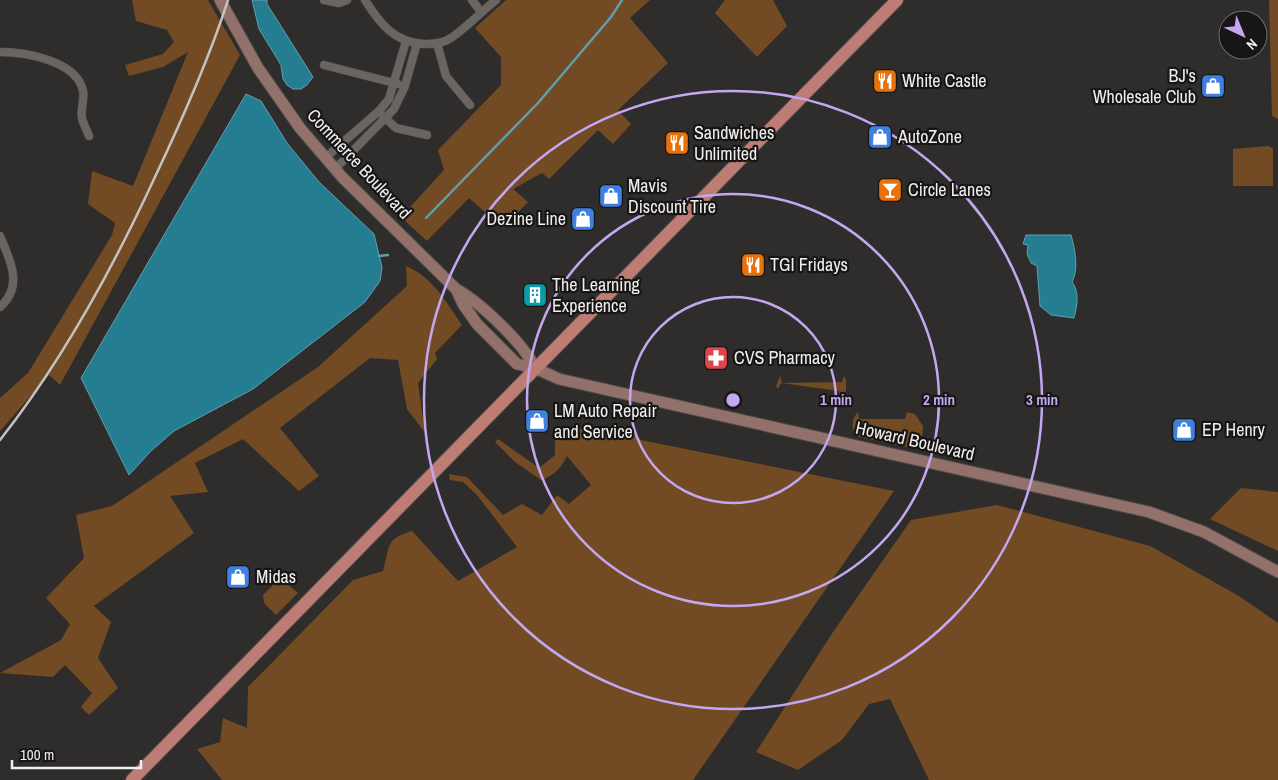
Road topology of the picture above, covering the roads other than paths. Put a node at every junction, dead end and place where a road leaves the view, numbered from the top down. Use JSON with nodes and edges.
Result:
{"nodes":[{"id":1,"x":220,"y":0,"type":"edge"},
{"id":2,"x":324,"y":0,"type":"edge"},
{"id":3,"x":348,"y":0,"type":"edge"},
{"id":4,"x":365,"y":0,"type":"edge"},
{"id":5,"x":472,"y":0,"type":"edge"},
{"id":6,"x":496,"y":0,"type":"edge"},
{"id":7,"x":897,"y":0,"type":"edge"},
{"id":8,"x":481,"y":12,"type":"junction"},
{"id":9,"x":406,"y":41,"type":"junction"},
{"id":10,"x":417,"y":43,"type":"junction"},
{"id":11,"x":437,"y":43,"type":"junction"},
{"id":12,"x":0,"y":52,"type":"edge"},
{"id":13,"x":324,"y":65,"type":"dead end"},
{"id":14,"x":395,"y":83,"type":"junction"},
{"id":15,"x":405,"y":86,"type":"junction"},
{"id":16,"x":470,"y":105,"type":"dead end"},
{"id":17,"x":379,"y":111,"type":"junction"},
{"id":18,"x":386,"y":119,"type":"junction"},
{"id":19,"x":427,"y":135,"type":"dead end"},
{"id":20,"x":89,"y":136,"type":"dead end"},
{"id":21,"x":325,"y":158,"type":"junction"},
{"id":22,"x":335,"y":169,"type":"junction"},
{"id":23,"x":0,"y":236,"type":"edge"},
{"id":24,"x":0,"y":307,"type":"edge"},
{"id":25,"x":536,"y":368,"type":"junction"},
{"id":26,"x":1278,"y":572,"type":"edge"},
{"id":27,"x":132,"y":780,"type":"edge"}],
"edges":[{"from":1,"to":21,"type":"main road","name":"Commerce Boulevard"},
{"from":2,"to":3,"type":"street"},
{"from":4,"to":9,"type":"street"},
{"from":5,"to":8,"type":"street"},
{"from":6,"to":8,"type":"street"},
{"from":7,"to":25,"type":"main road"},
{"from":8,"to":11,"type":"street"},
{"from":9,"to":10,"type":"street"},
{"from":9,"to":14,"type":"street"},
{"from":10,"to":11,"type":"street"},
{"from":10,"to":15,"type":"street"},
{"from":11,"to":16,"type":"street"},
{"from":12,"to":20,"type":"street"},
{"from":13,"to":14,"type":"street"},
{"from":14,"to":15,"type":"street"},
{"from":14,"to":17,"type":"street"},
{"from":15,"to":18,"type":"street"},
{"from":17,"to":18,"type":"street"},
{"from":17,"to":21,"type":"street"},
{"from":18,"to":19,"type":"street"},
{"from":18,"to":22,"type":"street"},
{"from":21,"to":22,"type":"main road","name":"Commerce Boulevard"},
{"from":22,"to":25,"type":"main road","name":"Commerce Boulevard"},
{"from":23,"to":24,"type":"street"},
{"from":25,"to":26,"type":"main road","name":"Howard Boulevard"},
{"from":25,"to":27,"type":"main road"}]}
